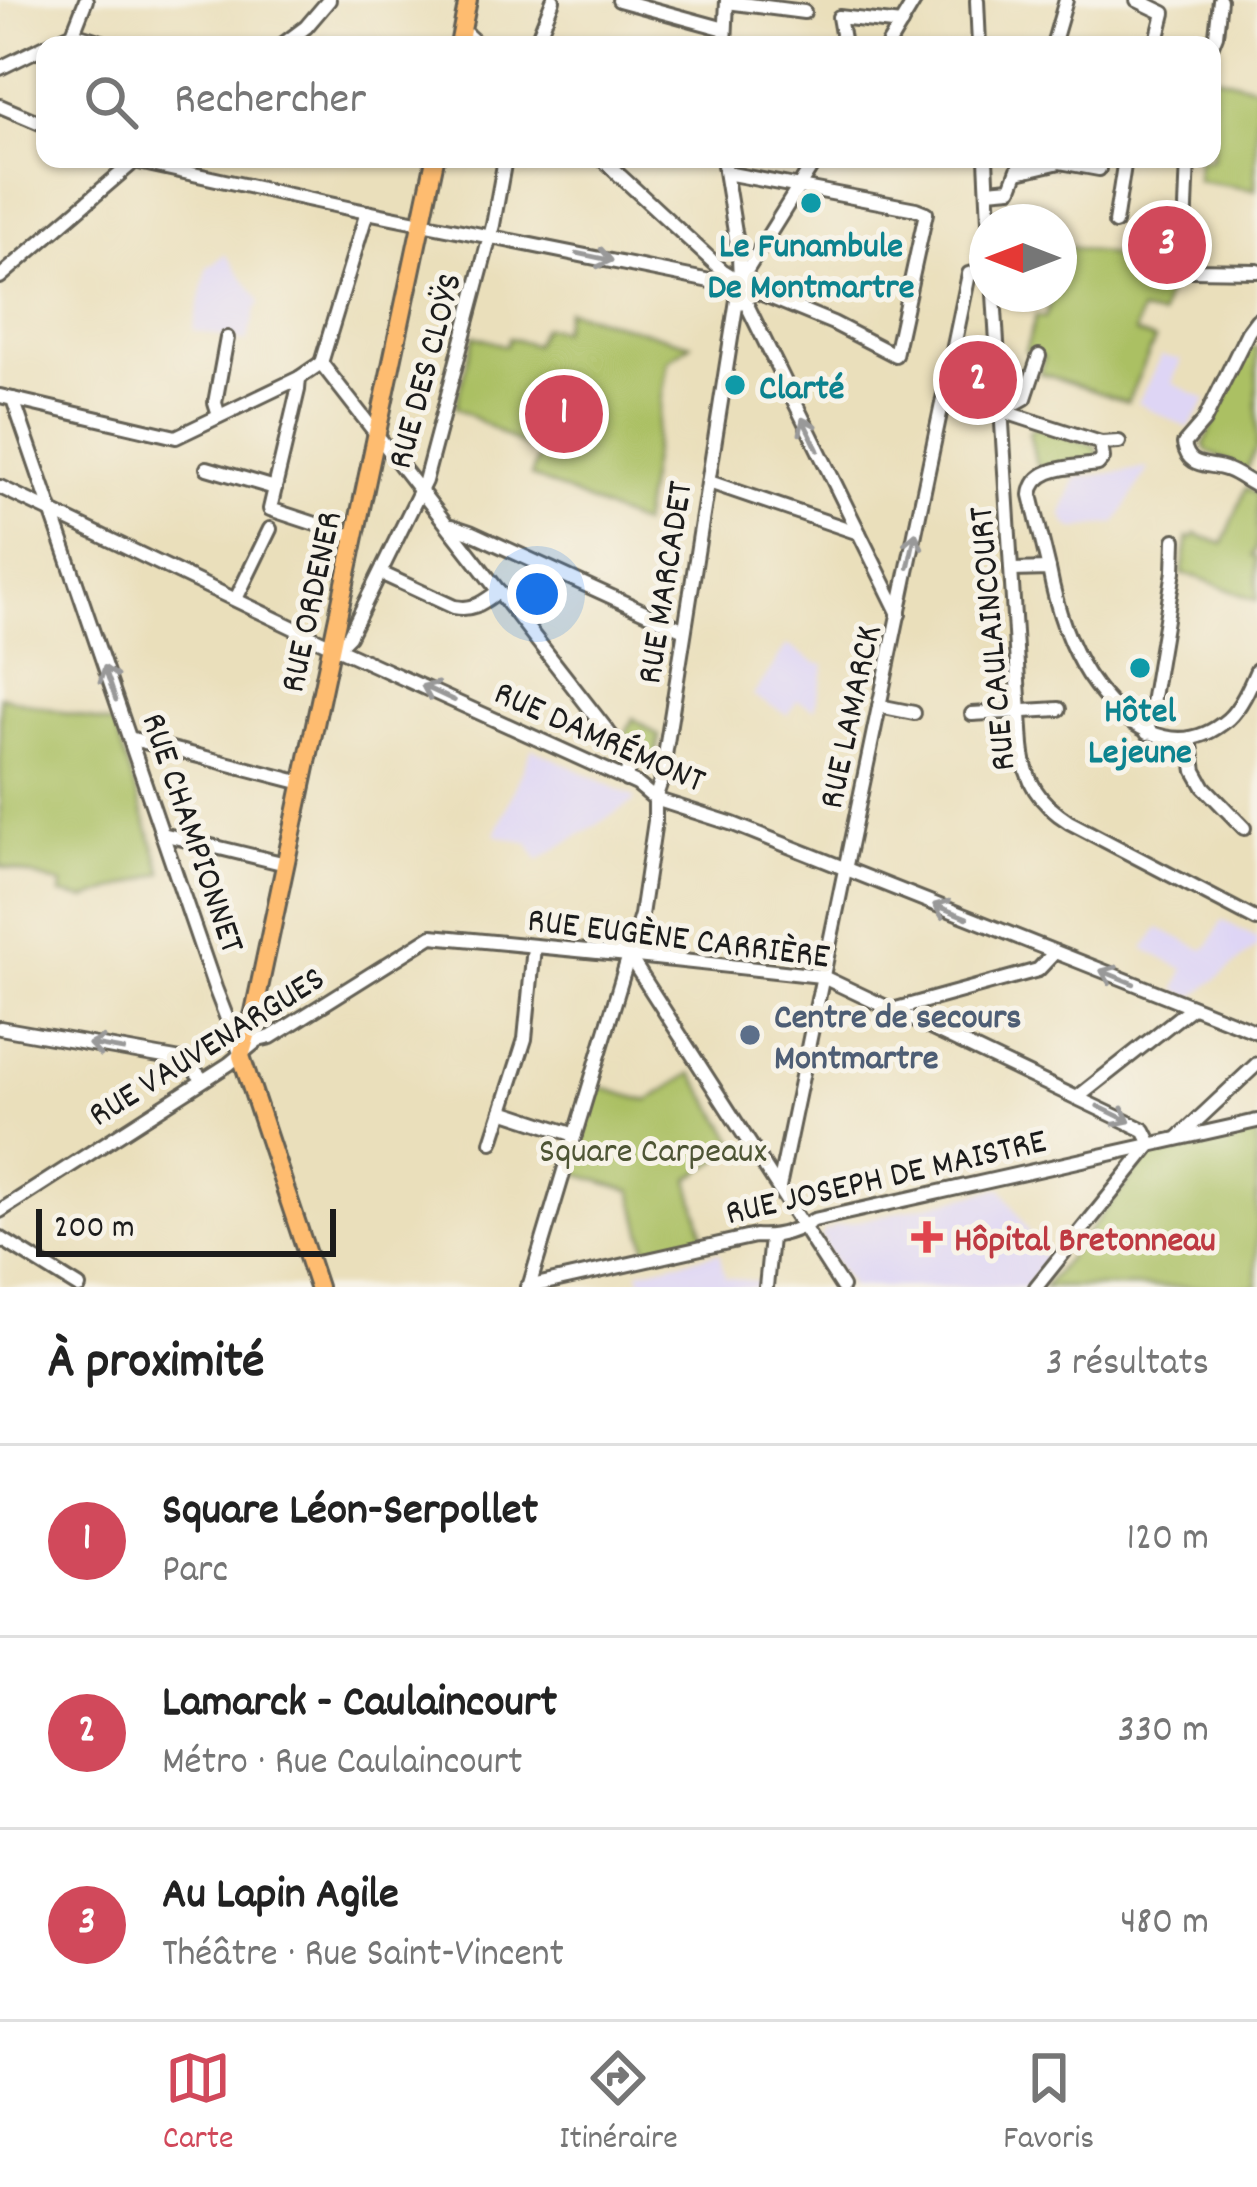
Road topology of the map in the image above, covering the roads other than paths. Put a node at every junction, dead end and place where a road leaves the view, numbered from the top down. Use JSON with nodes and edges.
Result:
{"nodes":[{"id":1,"x":86,"y":0,"type":"edge"},
{"id":2,"x":329,"y":0,"type":"edge"},
{"id":3,"x":468,"y":0,"type":"edge"},
{"id":4,"x":553,"y":0,"type":"edge"},
{"id":5,"x":620,"y":0,"type":"edge"},
{"id":6,"x":916,"y":0,"type":"edge"},
{"id":7,"x":977,"y":0,"type":"edge"},
{"id":8,"x":1066,"y":0,"type":"edge"},
{"id":9,"x":1137,"y":0,"type":"edge"},
{"id":10,"x":1220,"y":0,"type":"edge"},
{"id":11,"x":727,"y":1,"type":"edge"},
{"id":12,"x":804,"y":12,"type":"dead end"},
{"id":13,"x":901,"y":24,"type":"junction"},
{"id":14,"x":725,"y":29,"type":"junction"},
{"id":15,"x":73,"y":33,"type":"junction"},
{"id":16,"x":67,"y":36,"type":"edge"},
{"id":17,"x":83,"y":36,"type":"edge"},
{"id":18,"x":294,"y":36,"type":"edge"},
{"id":19,"x":460,"y":36,"type":"edge"},
{"id":20,"x":539,"y":36,"type":"edge"},
{"id":21,"x":725,"y":36,"type":"edge"},
{"id":22,"x":842,"y":36,"type":"edge"},
{"id":23,"x":894,"y":36,"type":"edge"},
{"id":24,"x":979,"y":36,"type":"edge"},
{"id":25,"x":1056,"y":36,"type":"edge"},
{"id":26,"x":1158,"y":36,"type":"edge"},
{"id":27,"x":1216,"y":36,"type":"edge"},
{"id":28,"x":36,"y":51,"type":"edge"},
{"id":29,"x":0,"y":68,"type":"edge"},
{"id":30,"x":0,"y":106,"type":"edge"},
{"id":31,"x":36,"y":121,"type":"edge"},
{"id":32,"x":123,"y":168,"type":"edge"},
{"id":33,"x":165,"y":168,"type":"edge"},
{"id":34,"x":433,"y":168,"type":"edge"},
{"id":35,"x":503,"y":168,"type":"edge"},
{"id":36,"x":612,"y":168,"type":"edge"},
{"id":37,"x":724,"y":168,"type":"edge"},
{"id":38,"x":731,"y":168,"type":"edge"},
{"id":39,"x":811,"y":168,"type":"edge"},
{"id":40,"x":987,"y":168,"type":"edge"},
{"id":41,"x":1019,"y":168,"type":"edge"},
{"id":42,"x":1093,"y":168,"type":"edge"},
{"id":43,"x":1124,"y":168,"type":"edge"},
{"id":44,"x":1188,"y":168,"type":"edge"},
{"id":45,"x":1099,"y":169,"type":"dead end"},
{"id":46,"x":799,"y":188,"type":"junction"},
{"id":47,"x":988,"y":190,"type":"junction"},
{"id":48,"x":989,"y":204,"type":"edge"},
{"id":49,"x":367,"y":212,"type":"junction"},
{"id":50,"x":422,"y":221,"type":"junction"},
{"id":51,"x":1115,"y":223,"type":"dead end"},
{"id":52,"x":490,"y":235,"type":"junction"},
{"id":53,"x":711,"y":260,"type":"junction"},
{"id":54,"x":1257,"y":271,"type":"edge"},
{"id":55,"x":969,"y":274,"type":"edge"},
{"id":56,"x":0,"y":278,"type":"edge"},
{"id":57,"x":700,"y":278,"type":"junction"},
{"id":58,"x":740,"y":281,"type":"junction"},
{"id":59,"x":995,"y":312,"type":"edge"},
{"id":60,"x":1257,"y":320,"type":"edge"},
{"id":61,"x":227,"y":338,"type":"dead end"},
{"id":62,"x":1039,"y":356,"type":"dead end"},
{"id":63,"x":321,"y":363,"type":"junction"},
{"id":64,"x":299,"y":378,"type":"junction"},
{"id":65,"x":7,"y":397,"type":"edge"},
{"id":66,"x":1002,"y":411,"type":"junction"},
{"id":67,"x":219,"y":416,"type":"junction"},
{"id":68,"x":376,"y":435,"type":"junction"},
{"id":69,"x":1119,"y":442,"type":"dead end"},
{"id":70,"x":1102,"y":450,"type":"junction"},
{"id":71,"x":207,"y":468,"type":"dead end"},
{"id":72,"x":709,"y":482,"type":"junction"},
{"id":73,"x":1257,"y":486,"type":"edge"},
{"id":74,"x":0,"y":487,"type":"edge"},
{"id":75,"x":274,"y":488,"type":"junction"},
{"id":76,"x":421,"y":490,"type":"junction"},
{"id":77,"x":52,"y":510,"type":"junction"},
{"id":78,"x":451,"y":527,"type":"junction"},
{"id":79,"x":270,"y":530,"type":"dead end"},
{"id":80,"x":859,"y":533,"type":"junction"},
{"id":81,"x":355,"y":537,"type":"junction"},
{"id":82,"x":1175,"y":540,"type":"dead end"},
{"id":83,"x":1049,"y":569,"type":"junction"},
{"id":84,"x":1012,"y":570,"type":"junction"},
{"id":85,"x":387,"y":576,"type":"dead end"},
{"id":86,"x":499,"y":591,"type":"junction"},
{"id":87,"x":236,"y":599,"type":"junction"},
{"id":88,"x":898,"y":614,"type":"junction"},
{"id":89,"x":685,"y":630,"type":"junction"},
{"id":90,"x":332,"y":645,"type":"junction"},
{"id":91,"x":1257,"y":670,"type":"edge"},
{"id":92,"x":880,"y":706,"type":"junction"},
{"id":93,"x":1059,"y":709,"type":"dead end"},
{"id":94,"x":1021,"y":711,"type":"junction"},
{"id":95,"x":914,"y":713,"type":"dead end"},
{"id":96,"x":972,"y":715,"type":"dead end"},
{"id":97,"x":1148,"y":733,"type":"junction"},
{"id":98,"x":129,"y":738,"type":"junction"},
{"id":99,"x":1190,"y":739,"type":"junction"},
{"id":100,"x":626,"y":780,"type":"junction"},
{"id":101,"x":303,"y":783,"type":"junction"},
{"id":102,"x":655,"y":800,"type":"junction"},
{"id":103,"x":1244,"y":828,"type":"dead end"},
{"id":104,"x":162,"y":834,"type":"junction"},
{"id":105,"x":286,"y":864,"type":"junction"},
{"id":106,"x":844,"y":870,"type":"junction"},
{"id":107,"x":1257,"y":920,"type":"edge"},
{"id":108,"x":446,"y":938,"type":"joint"},
{"id":109,"x":534,"y":947,"type":"junction"},
{"id":110,"x":1055,"y":952,"type":"junction"},
{"id":111,"x":629,"y":956,"type":"junction"},
{"id":112,"x":821,"y":976,"type":"junction"},
{"id":113,"x":1192,"y":1007,"type":"junction"},
{"id":114,"x":895,"y":1009,"type":"junction"},
{"id":115,"x":0,"y":1028,"type":"edge"},
{"id":116,"x":1257,"y":1032,"type":"edge"},
{"id":117,"x":241,"y":1056,"type":"junction"},
{"id":118,"x":1257,"y":1064,"type":"edge"},
{"id":119,"x":203,"y":1080,"type":"junction"},
{"id":120,"x":1078,"y":1097,"type":"junction"},
{"id":121,"x":502,"y":1111,"type":"junction"},
{"id":122,"x":1257,"y":1121,"type":"edge"},
{"id":123,"x":575,"y":1135,"type":"junction"},
{"id":124,"x":1179,"y":1138,"type":"junction"},
{"id":125,"x":492,"y":1142,"type":"dead end"},
{"id":126,"x":1151,"y":1144,"type":"junction"},
{"id":127,"x":779,"y":1187,"type":"junction"},
{"id":128,"x":0,"y":1211,"type":"edge"},
{"id":129,"x":803,"y":1227,"type":"junction"},
{"id":130,"x":0,"y":1238,"type":"edge"},
{"id":131,"x":771,"y":1238,"type":"junction"},
{"id":132,"x":79,"y":1287,"type":"edge"},
{"id":133,"x":319,"y":1287,"type":"edge"},
{"id":134,"x":528,"y":1287,"type":"edge"},
{"id":135,"x":766,"y":1287,"type":"edge"},
{"id":136,"x":842,"y":1287,"type":"edge"},
{"id":137,"x":1036,"y":1287,"type":"edge"}],
"edges":[{"from":1,"to":15,"type":"street"},
{"from":2,"to":18,"type":"street"},
{"from":3,"to":19,"type":"main road"},
{"from":4,"to":20,"type":"street"},
{"from":5,"to":14,"type":"street"},
{"from":6,"to":13,"type":"street"},
{"from":7,"to":24,"type":"street"},
{"from":8,"to":25,"type":"street"},
{"from":9,"to":26,"type":"street"},
{"from":10,"to":27,"type":"street"},
{"from":11,"to":12,"type":"street"},
{"from":11,"to":14,"type":"street"},
{"from":13,"to":22,"type":"street"},
{"from":13,"to":23,"type":"street"},
{"from":14,"to":21,"type":"street"},
{"from":15,"to":16,"type":"street"},
{"from":15,"to":17,"type":"street"},
{"from":28,"to":29,"type":"street"},
{"from":30,"to":31,"type":"street"},
{"from":32,"to":56,"type":"street"},
{"from":33,"to":49,"type":"street"},
{"from":34,"to":50,"type":"main road","name":"RUE ORDENER"},
{"from":35,"to":52,"type":"street","name":"RUE DES CLOŸS"},
{"from":36,"to":53,"type":"street"},
{"from":37,"to":58,"type":"street","name":"RUE MARCADET"},
{"from":38,"to":46,"type":"street"},
{"from":39,"to":46,"type":"street"},
{"from":40,"to":47,"type":"street"},
{"from":41,"to":47,"type":"street"},
{"from":42,"to":45,"type":"street"},
{"from":43,"to":51,"type":"street"},
{"from":44,"to":54,"type":"street"},
{"from":46,"to":58,"type":"street"},
{"from":46,"to":58,"type":"street"},
{"from":47,"to":48,"type":"street"},
{"from":49,"to":50,"type":"street"},
{"from":49,"to":63,"type":"street"},
{"from":50,"to":52,"type":"street"},
{"from":50,"to":68,"type":"main road","name":"RUE ORDENER"},
{"from":52,"to":57,"type":"street","one_way":true},
{"from":52,"to":76,"type":"street","name":"RUE DES CLOŸS"},
{"from":53,"to":57,"type":"street"},
{"from":53,"to":58,"type":"street"},
{"from":88,"to":55,"type":"street","name":"RUE LAMARCK","one_way":true},
{"from":57,"to":58,"type":"street"},
{"from":58,"to":72,"type":"street","name":"RUE MARCADET"},
{"from":80,"to":58,"type":"street","one_way":true},
{"from":59,"to":66,"type":"street","name":"RUE CAULAINCOURT"},
{"from":60,"to":73,"type":"street"},
{"from":61,"to":67,"type":"street"},
{"from":62,"to":66,"type":"street"},
{"from":63,"to":64,"type":"street"},
{"from":63,"to":68,"type":"street"},
{"from":64,"to":67,"type":"street"},
{"from":64,"to":75,"type":"street"},
{"from":65,"to":67,"type":"street"},
{"from":65,"to":77,"type":"street","name":"RUE CHAMPIONNET"},
{"from":66,"to":70,"type":"street"},
{"from":66,"to":84,"type":"street","name":"RUE CAULAINCOURT"},
{"from":68,"to":76,"type":"street"},
{"from":68,"to":81,"type":"main road","name":"RUE ORDENER"},
{"from":69,"to":70,"type":"street"},
{"from":70,"to":83,"type":"street"},
{"from":71,"to":75,"type":"street"},
{"from":72,"to":80,"type":"street"},
{"from":72,"to":89,"type":"street","name":"RUE MARCADET"},
{"from":74,"to":77,"type":"street","name":"RUE DAMRÉMONT"},
{"from":75,"to":81,"type":"street"},
{"from":76,"to":78,"type":"street"},
{"from":76,"to":90,"type":"street","name":"RUE DES CLOŸS"},
{"from":77,"to":87,"type":"street","name":"RUE DAMRÉMONT"},
{"from":98,"to":77,"type":"street","name":"RUE CHAMPIONNET","one_way":true},
{"from":78,"to":86,"type":"street"},
{"from":78,"to":89,"type":"street"},
{"from":79,"to":87,"type":"street"},
{"from":80,"to":88,"type":"street"},
{"from":81,"to":90,"type":"main road","name":"RUE ORDENER"},
{"from":82,"to":97,"type":"street"},
{"from":83,"to":84,"type":"street"},
{"from":83,"to":97,"type":"street"},
{"from":84,"to":94,"type":"street","name":"RUE CAULAINCOURT"},
{"from":85,"to":86,"type":"street"},
{"from":86,"to":100,"type":"street"},
{"from":87,"to":90,"type":"street","name":"RUE DAMRÉMONT"},
{"from":88,"to":92,"type":"street","name":"RUE LAMARCK"},
{"from":89,"to":102,"type":"street","name":"RUE MARCADET"},
{"from":100,"to":90,"type":"street","name":"RUE DAMRÉMONT","one_way":true},
{"from":90,"to":101,"type":"main road","name":"RUE ORDENER"},
{"from":91,"to":99,"type":"street"},
{"from":92,"to":95,"type":"street"},
{"from":92,"to":106,"type":"street","name":"RUE LAMARCK"},
{"from":93,"to":94,"type":"street"},
{"from":94,"to":96,"type":"street"},
{"from":94,"to":107,"type":"street","name":"RUE CAULAINCOURT"},
{"from":97,"to":99,"type":"street"},
{"from":98,"to":101,"type":"street"},
{"from":98,"to":104,"type":"street","name":"RUE CHAMPIONNET"},
{"from":99,"to":103,"type":"street"},
{"from":100,"to":102,"type":"street","name":"RUE DAMRÉMONT"},
{"from":101,"to":105,"type":"main road","name":"RUE ORDENER"},
{"from":102,"to":106,"type":"street","name":"RUE DAMRÉMONT"},
{"from":102,"to":111,"type":"street","name":"RUE MARCADET"},
{"from":104,"to":105,"type":"street"},
{"from":104,"to":117,"type":"street","name":"RUE CHAMPIONNET"},
{"from":105,"to":117,"type":"main road","name":"RUE ORDENER"},
{"from":110,"to":106,"type":"street","name":"RUE DAMRÉMONT","one_way":true},
{"from":106,"to":112,"type":"street","name":"RUE LAMARCK"},
{"from":108,"to":109,"type":"street","name":"RUE EUGÈNE CARRIÈRE"},
{"from":108,"to":117,"type":"street","name":"RUE VAUVENARGUES"},
{"from":109,"to":111,"type":"street","name":"RUE EUGÈNE CARRIÈRE"},
{"from":109,"to":121,"type":"street"},
{"from":113,"to":110,"type":"street","name":"RUE DAMRÉMONT","one_way":true},
{"from":110,"to":114,"type":"street"},
{"from":111,"to":112,"type":"street","name":"RUE EUGÈNE CARRIÈRE"},
{"from":111,"to":123,"type":"street","name":"RUE MARCADET"},
{"from":111,"to":127,"type":"street"},
{"from":112,"to":114,"type":"street","name":"RUE EUGÈNE CARRIÈRE"},
{"from":112,"to":127,"type":"street","name":"RUE LAMARCK"},
{"from":113,"to":116,"type":"street","name":"RUE DAMRÉMONT"},
{"from":113,"to":120,"type":"street"},
{"from":114,"to":120,"type":"street","name":"RUE EUGÈNE CARRIÈRE"},
{"from":119,"to":115,"type":"street","one_way":true},
{"from":117,"to":119,"type":"street","name":"RUE VAUVENARGUES"},
{"from":117,"to":133,"type":"main road","name":"RUE CHAMPIONNET"},
{"from":118,"to":124,"type":"street"},
{"from":119,"to":128,"type":"street","name":"RUE VAUVENARGUES"},
{"from":120,"to":126,"type":"street","name":"RUE EUGÈNE CARRIÈRE","one_way":true},
{"from":121,"to":123,"type":"street"},
{"from":121,"to":125,"type":"street"},
{"from":122,"to":124,"type":"street","name":"RUE JOSEPH DE MAISTRE"},
{"from":123,"to":134,"type":"street","name":"RUE MARCADET"},
{"from":124,"to":126,"type":"street","name":"RUE JOSEPH DE MAISTRE"},
{"from":126,"to":129,"type":"street","name":"RUE JOSEPH DE MAISTRE"},
{"from":126,"to":137,"type":"street"},
{"from":127,"to":129,"type":"street"},
{"from":129,"to":131,"type":"street","name":"RUE JOSEPH DE MAISTRE"},
{"from":129,"to":136,"type":"street"},
{"from":130,"to":132,"type":"street"},
{"from":131,"to":134,"type":"street","name":"RUE JOSEPH DE MAISTRE"},
{"from":131,"to":135,"type":"street"}]}
